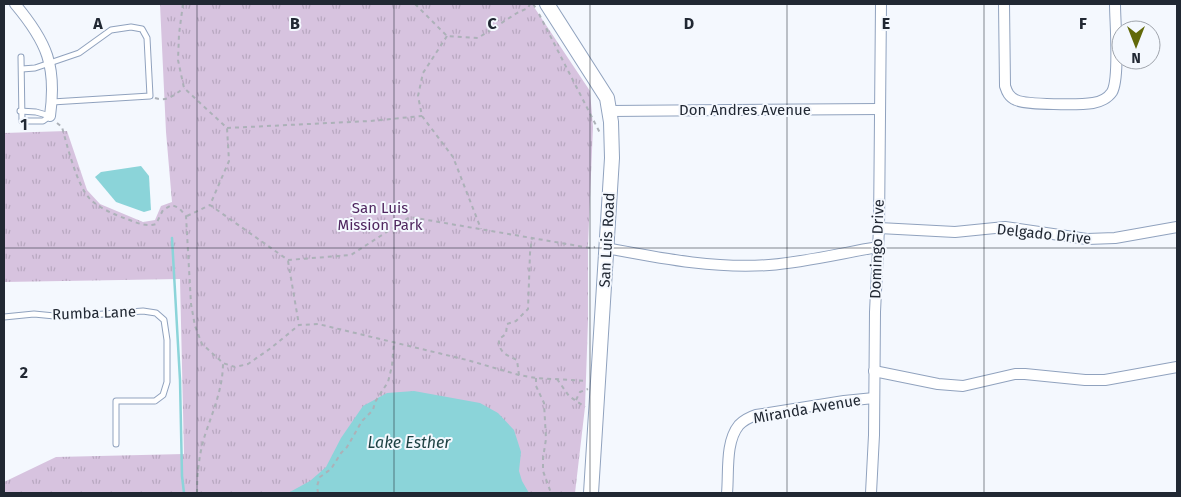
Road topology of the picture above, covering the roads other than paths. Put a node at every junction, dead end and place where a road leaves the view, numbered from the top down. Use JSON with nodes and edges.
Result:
{"nodes":[{"id":1,"x":15,"y":4,"type":"edge"},
{"id":2,"x":547,"y":4,"type":"edge"},
{"id":3,"x":881,"y":4,"type":"edge"},
{"id":4,"x":1004,"y":4,"type":"edge"},
{"id":5,"x":1115,"y":4,"type":"edge"},
{"id":6,"x":21,"y":57,"type":"dead end"},
{"id":7,"x":50,"y":63,"type":"junction"},
{"id":8,"x":22,"y":69,"type":"junction"},
{"id":9,"x":52,"y":102,"type":"junction"},
{"id":10,"x":880,"y":109,"type":"junction"},
{"id":11,"x":20,"y":111,"type":"junction"},
{"id":12,"x":610,"y":111,"type":"junction"},
{"id":13,"x":50,"y":116,"type":"junction"},
{"id":14,"x":1177,"y":227,"type":"edge"},
{"id":15,"x":879,"y":228,"type":"junction"},
{"id":16,"x":602,"y":247,"type":"junction"},
{"id":17,"x":878,"y":247,"type":"junction"},
{"id":18,"x":4,"y":317,"type":"edge"},
{"id":19,"x":1177,"y":367,"type":"edge"},
{"id":20,"x":874,"y":371,"type":"junction"},
{"id":21,"x":874,"y":398,"type":"junction"},
{"id":22,"x":116,"y":444,"type":"dead end"},
{"id":23,"x":591,"y":493,"type":"edge"},
{"id":24,"x":728,"y":493,"type":"edge"},
{"id":25,"x":871,"y":493,"type":"edge"}],
"edges":[{"from":1,"to":7,"type":"street"},
{"from":2,"to":12,"type":"street","name":"San Luis Road"},
{"from":3,"to":10,"type":"street","name":"Domingo Drive"},
{"from":4,"to":5,"type":"street"},
{"from":6,"to":8,"type":"lane"},
{"from":7,"to":8,"type":"lane"},
{"from":7,"to":9,"type":"street"},
{"from":7,"to":9,"type":"lane"},
{"from":8,"to":11,"type":"lane"},
{"from":9,"to":13,"type":"street"},
{"from":10,"to":12,"type":"street","name":"Don Andres Avenue"},
{"from":10,"to":15,"type":"street","name":"Domingo Drive"},
{"from":11,"to":13,"type":"lane"},
{"from":11,"to":13,"type":"lane"},
{"from":12,"to":16,"type":"street","name":"San Luis Road"},
{"from":14,"to":15,"type":"street","name":"Delgado Drive"},
{"from":15,"to":17,"type":"street","name":"Domingo Drive"},
{"from":16,"to":17,"type":"street"},
{"from":16,"to":23,"type":"street","name":"San Luis Road"},
{"from":17,"to":20,"type":"street","name":"Domingo Drive"},
{"from":18,"to":22,"type":"lane","name":"Rumba Lane"},
{"from":19,"to":20,"type":"street"},
{"from":20,"to":21,"type":"street","name":"Domingo Drive"},
{"from":21,"to":24,"type":"street","name":"Miranda Avenue"},
{"from":21,"to":25,"type":"street","name":"Domingo Drive"}]}
